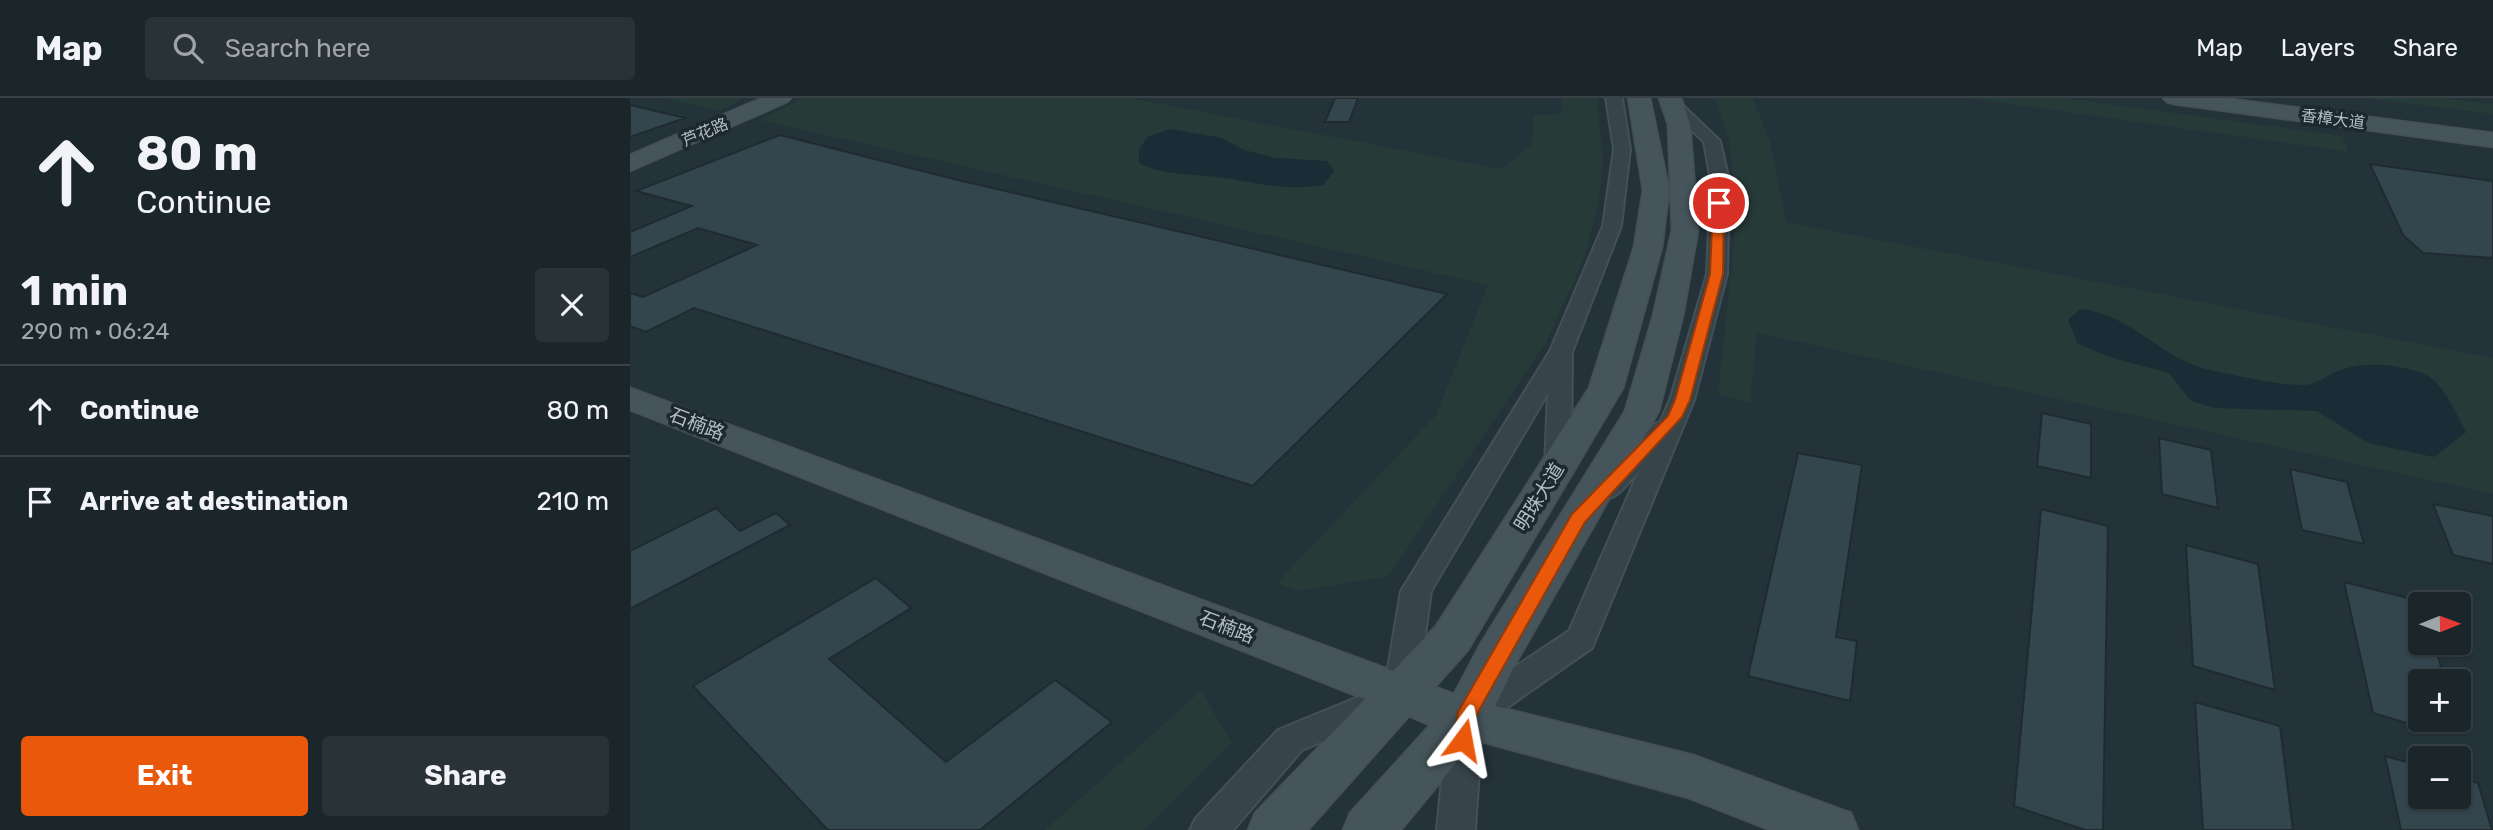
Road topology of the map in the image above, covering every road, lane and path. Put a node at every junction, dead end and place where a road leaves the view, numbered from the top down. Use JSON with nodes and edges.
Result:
{"nodes":[{"id":1,"x":779,"y":98,"type":"edge"},
{"id":2,"x":1614,"y":98,"type":"edge"},
{"id":3,"x":2174,"y":98,"type":"edge"},
{"id":4,"x":2271,"y":98,"type":"edge"},
{"id":5,"x":1660,"y":100,"type":"edge"},
{"id":6,"x":2493,"y":126,"type":"edge"},
{"id":7,"x":2493,"y":140,"type":"edge"},
{"id":8,"x":630,"y":164,"type":"edge"},
{"id":9,"x":1561,"y":351,"type":"junction"},
{"id":10,"x":630,"y":398,"type":"edge"},
{"id":11,"x":1675,"y":417,"type":"junction"},
{"id":12,"x":1558,"y":466,"type":"junction"},
{"id":13,"x":1578,"y":518,"type":"junction"},
{"id":14,"x":1400,"y":694,"type":"junction"},
{"id":15,"x":1465,"y":718,"type":"junction"},
{"id":16,"x":1209,"y":830,"type":"edge"},
{"id":17,"x":1274,"y":830,"type":"edge"},
{"id":18,"x":1369,"y":830,"type":"edge"},
{"id":19,"x":1456,"y":830,"type":"edge"},
{"id":20,"x":1832,"y":830,"type":"edge"}],
"edges":[{"from":1,"to":8,"type":"main road","name":"芦花路"},
{"from":2,"to":9,"type":"street"},
{"from":3,"to":7,"type":"main road","name":"香樟大道"},
{"from":4,"to":6,"type":"main road","name":"香樟大道"},
{"from":5,"to":11,"type":"street"},
{"from":5,"to":12,"type":"main road","name":"明珠大道"},
{"from":5,"to":13,"type":"main road"},
{"from":9,"to":12,"type":"street"},
{"from":9,"to":14,"type":"street"},
{"from":10,"to":14,"type":"main road","name":"石楠路"},
{"from":11,"to":13,"type":"street"},
{"from":11,"to":15,"type":"street"},
{"from":12,"to":14,"type":"main road","name":"明珠大道"},
{"from":13,"to":15,"type":"main road"},
{"from":14,"to":15,"type":"main road","name":"石楠路"},
{"from":14,"to":16,"type":"street"},
{"from":14,"to":17,"type":"main road","name":"明珠大道"},
{"from":15,"to":18,"type":"main road"},
{"from":15,"to":19,"type":"street"},
{"from":15,"to":20,"type":"main road","name":"石楠路"}]}
